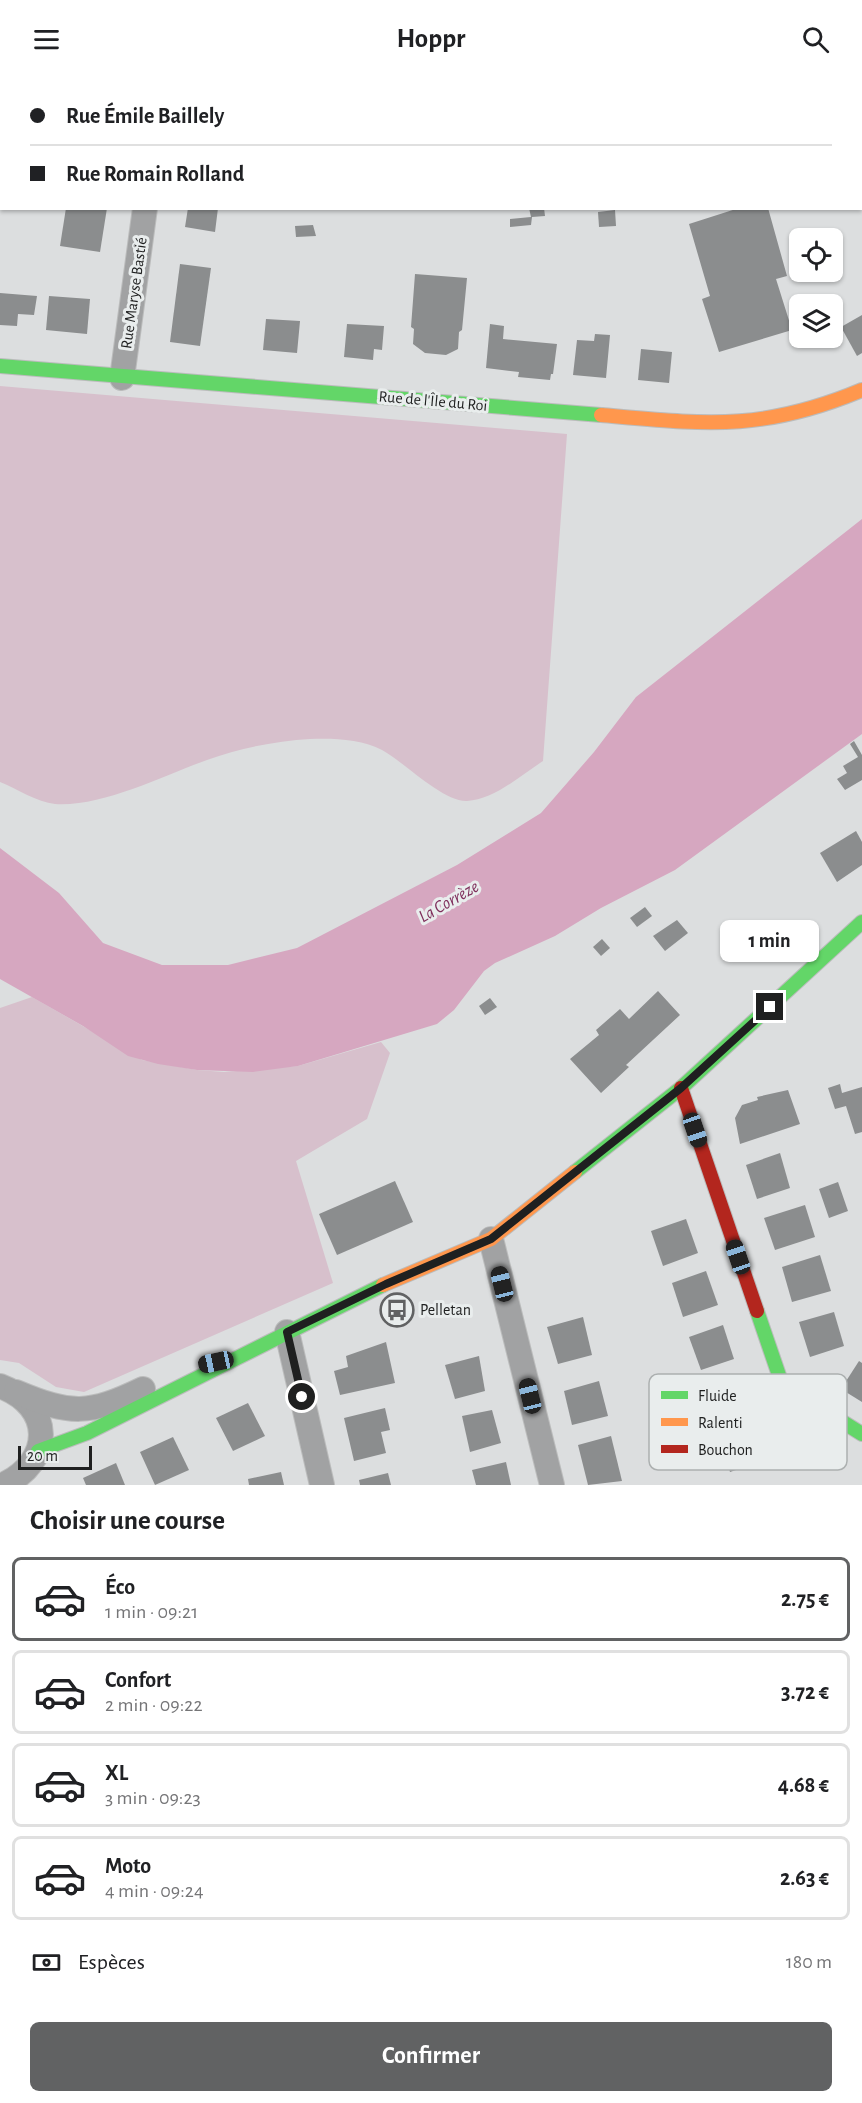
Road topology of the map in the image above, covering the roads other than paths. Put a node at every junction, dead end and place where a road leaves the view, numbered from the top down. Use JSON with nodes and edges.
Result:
{"nodes":[{"id":1,"x":145,"y":210,"type":"edge"},
{"id":2,"x":0,"y":366,"type":"edge"},
{"id":3,"x":122,"y":378,"type":"junction"},
{"id":4,"x":862,"y":390,"type":"edge"},
{"id":5,"x":859,"y":933,"type":"edge"},
{"id":6,"x":681,"y":1088,"type":"junction"},
{"id":7,"x":491,"y":1239,"type":"junction"},
{"id":8,"x":287,"y":1332,"type":"junction"},
{"id":9,"x":232,"y":1358,"type":"junction"},
{"id":10,"x":779,"y":1374,"type":"edge"},
{"id":11,"x":8,"y":1389,"type":"edge"},
{"id":12,"x":847,"y":1425,"type":"edge"},
{"id":13,"x":862,"y":1434,"type":"edge"},
{"id":14,"x":38,"y":1451,"type":"junction"},
{"id":15,"x":3,"y":1485,"type":"edge"},
{"id":16,"x":322,"y":1485,"type":"edge"},
{"id":17,"x":552,"y":1485,"type":"edge"}],
"edges":[{"from":1,"to":3,"type":"street","name":"Rue Maryse Bastié"},
{"from":2,"to":3,"type":"street","name":"Rue de l'Île du Roi"},
{"from":3,"to":4,"type":"street","name":"Rue de l'Île du Roi"},
{"from":5,"to":6,"type":"street"},
{"from":6,"to":7,"type":"street"},
{"from":6,"to":10,"type":"street"},
{"from":7,"to":8,"type":"street"},
{"from":7,"to":17,"type":"street"},
{"from":8,"to":9,"type":"street"},
{"from":8,"to":16,"type":"street"},
{"from":9,"to":11,"type":"street"},
{"from":9,"to":14,"type":"street"},
{"from":11,"to":14,"type":"street"},
{"from":12,"to":13,"type":"street"},
{"from":14,"to":15,"type":"street"}]}
